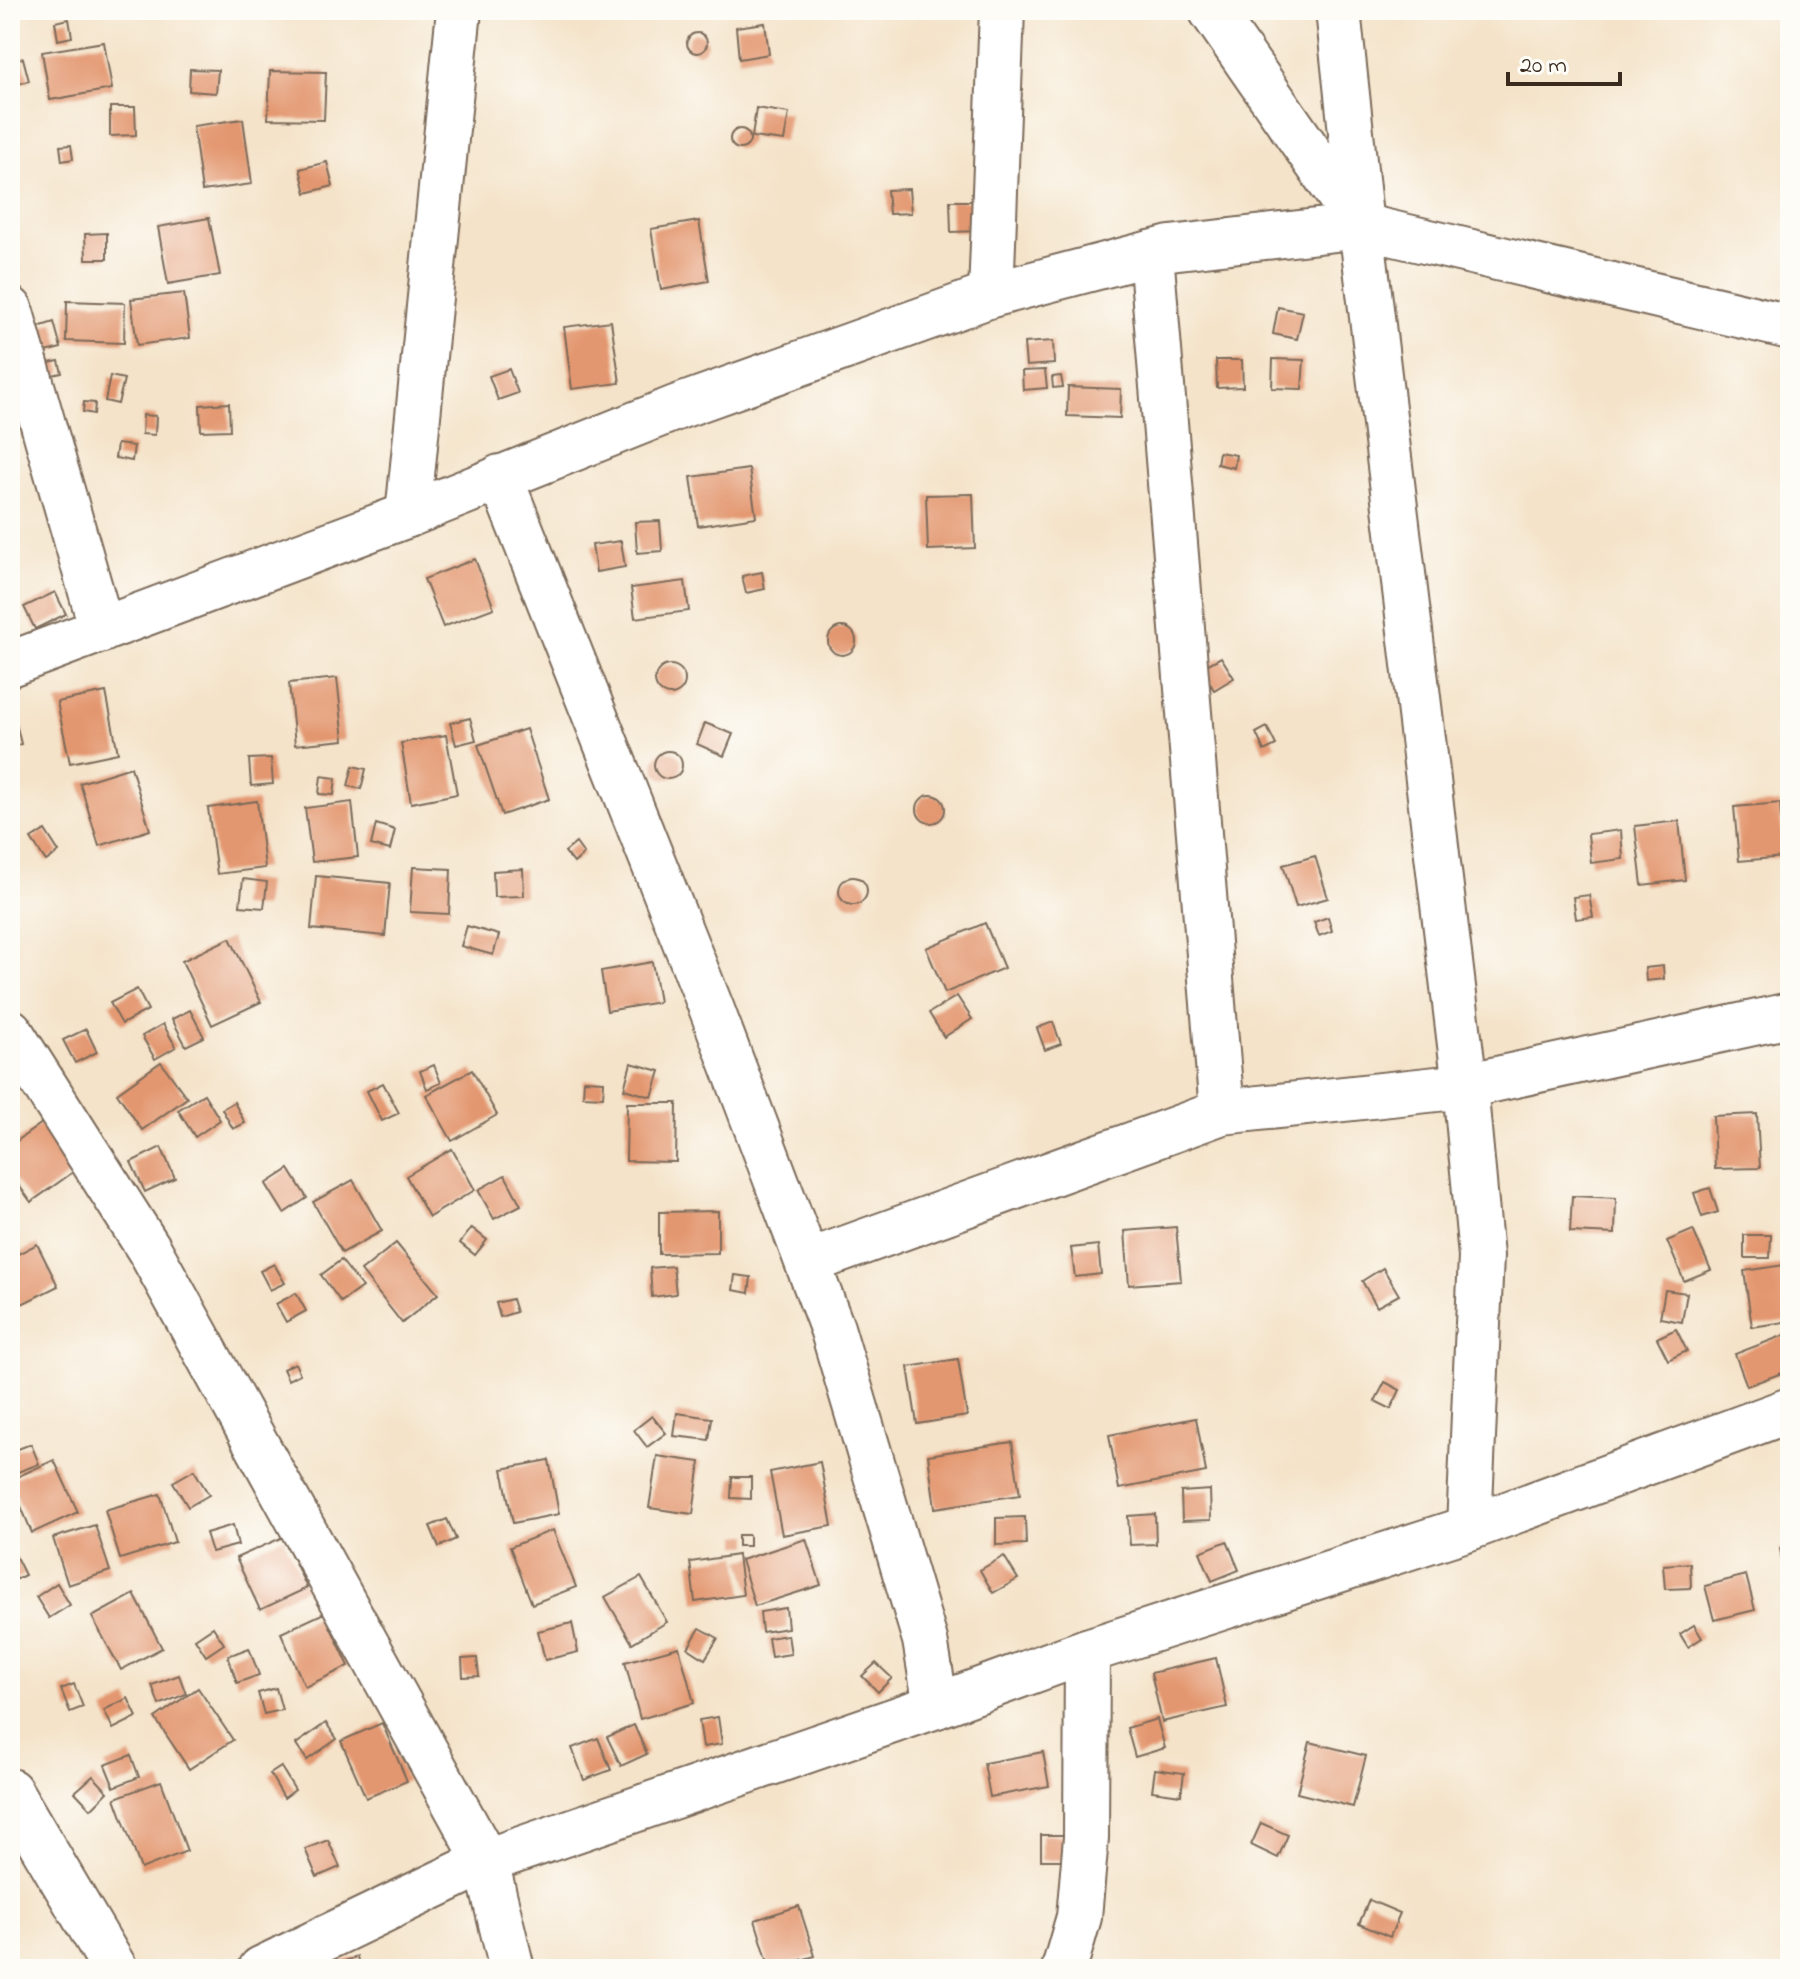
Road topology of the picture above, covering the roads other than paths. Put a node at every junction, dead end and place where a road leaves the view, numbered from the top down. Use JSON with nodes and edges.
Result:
{"nodes":[{"id":1,"x":459,"y":10,"type":"edge"},
{"id":2,"x":1002,"y":10,"type":"edge"},
{"id":3,"x":1211,"y":10,"type":"edge"},
{"id":4,"x":1338,"y":10,"type":"edge"},
{"id":5,"x":1361,"y":226,"type":"junction"},
{"id":6,"x":1151,"y":253,"type":"junction"},
{"id":7,"x":991,"y":295,"type":"junction"},
{"id":8,"x":10,"y":309,"type":"edge"},
{"id":9,"x":1790,"y":327,"type":"edge"},
{"id":10,"x":500,"y":477,"type":"junction"},
{"id":11,"x":408,"y":515,"type":"junction"},
{"id":12,"x":102,"y":630,"type":"junction"},
{"id":13,"x":10,"y":664,"type":"edge"},
{"id":14,"x":1790,"y":1015,"type":"edge"},
{"id":15,"x":10,"y":1031,"type":"edge"},
{"id":16,"x":1465,"y":1086,"type":"junction"},
{"id":17,"x":1222,"y":1112,"type":"junction"},
{"id":18,"x":808,"y":1262,"type":"junction"},
{"id":19,"x":1790,"y":1410,"type":"edge"},
{"id":20,"x":1469,"y":1528,"type":"junction"},
{"id":21,"x":1087,"y":1651,"type":"junction"},
{"id":22,"x":936,"y":1706,"type":"junction"},
{"id":23,"x":10,"y":1791,"type":"edge"},
{"id":24,"x":486,"y":1861,"type":"junction"},
{"id":25,"x":115,"y":1969,"type":"edge"},
{"id":26,"x":261,"y":1969,"type":"edge"},
{"id":27,"x":512,"y":1969,"type":"edge"},
{"id":28,"x":1064,"y":1969,"type":"edge"}],
"edges":[{"from":1,"to":11,"type":"street"},
{"from":2,"to":7,"type":"street"},
{"from":3,"to":5,"type":"street"},
{"from":4,"to":5,"type":"street"},
{"from":5,"to":6,"type":"street"},
{"from":5,"to":9,"type":"street"},
{"from":5,"to":16,"type":"street"},
{"from":6,"to":7,"type":"street"},
{"from":6,"to":17,"type":"street"},
{"from":7,"to":10,"type":"street"},
{"from":8,"to":12,"type":"street"},
{"from":10,"to":11,"type":"street"},
{"from":10,"to":18,"type":"street"},
{"from":11,"to":12,"type":"street"},
{"from":12,"to":13,"type":"street"},
{"from":14,"to":16,"type":"street"},
{"from":15,"to":24,"type":"street"},
{"from":16,"to":17,"type":"street"},
{"from":16,"to":20,"type":"street"},
{"from":17,"to":18,"type":"street"},
{"from":18,"to":22,"type":"street"},
{"from":19,"to":20,"type":"street"},
{"from":20,"to":21,"type":"street"},
{"from":21,"to":22,"type":"street"},
{"from":21,"to":28,"type":"street"},
{"from":22,"to":24,"type":"street"},
{"from":23,"to":25,"type":"street"},
{"from":24,"to":26,"type":"street"},
{"from":24,"to":27,"type":"street"}]}
